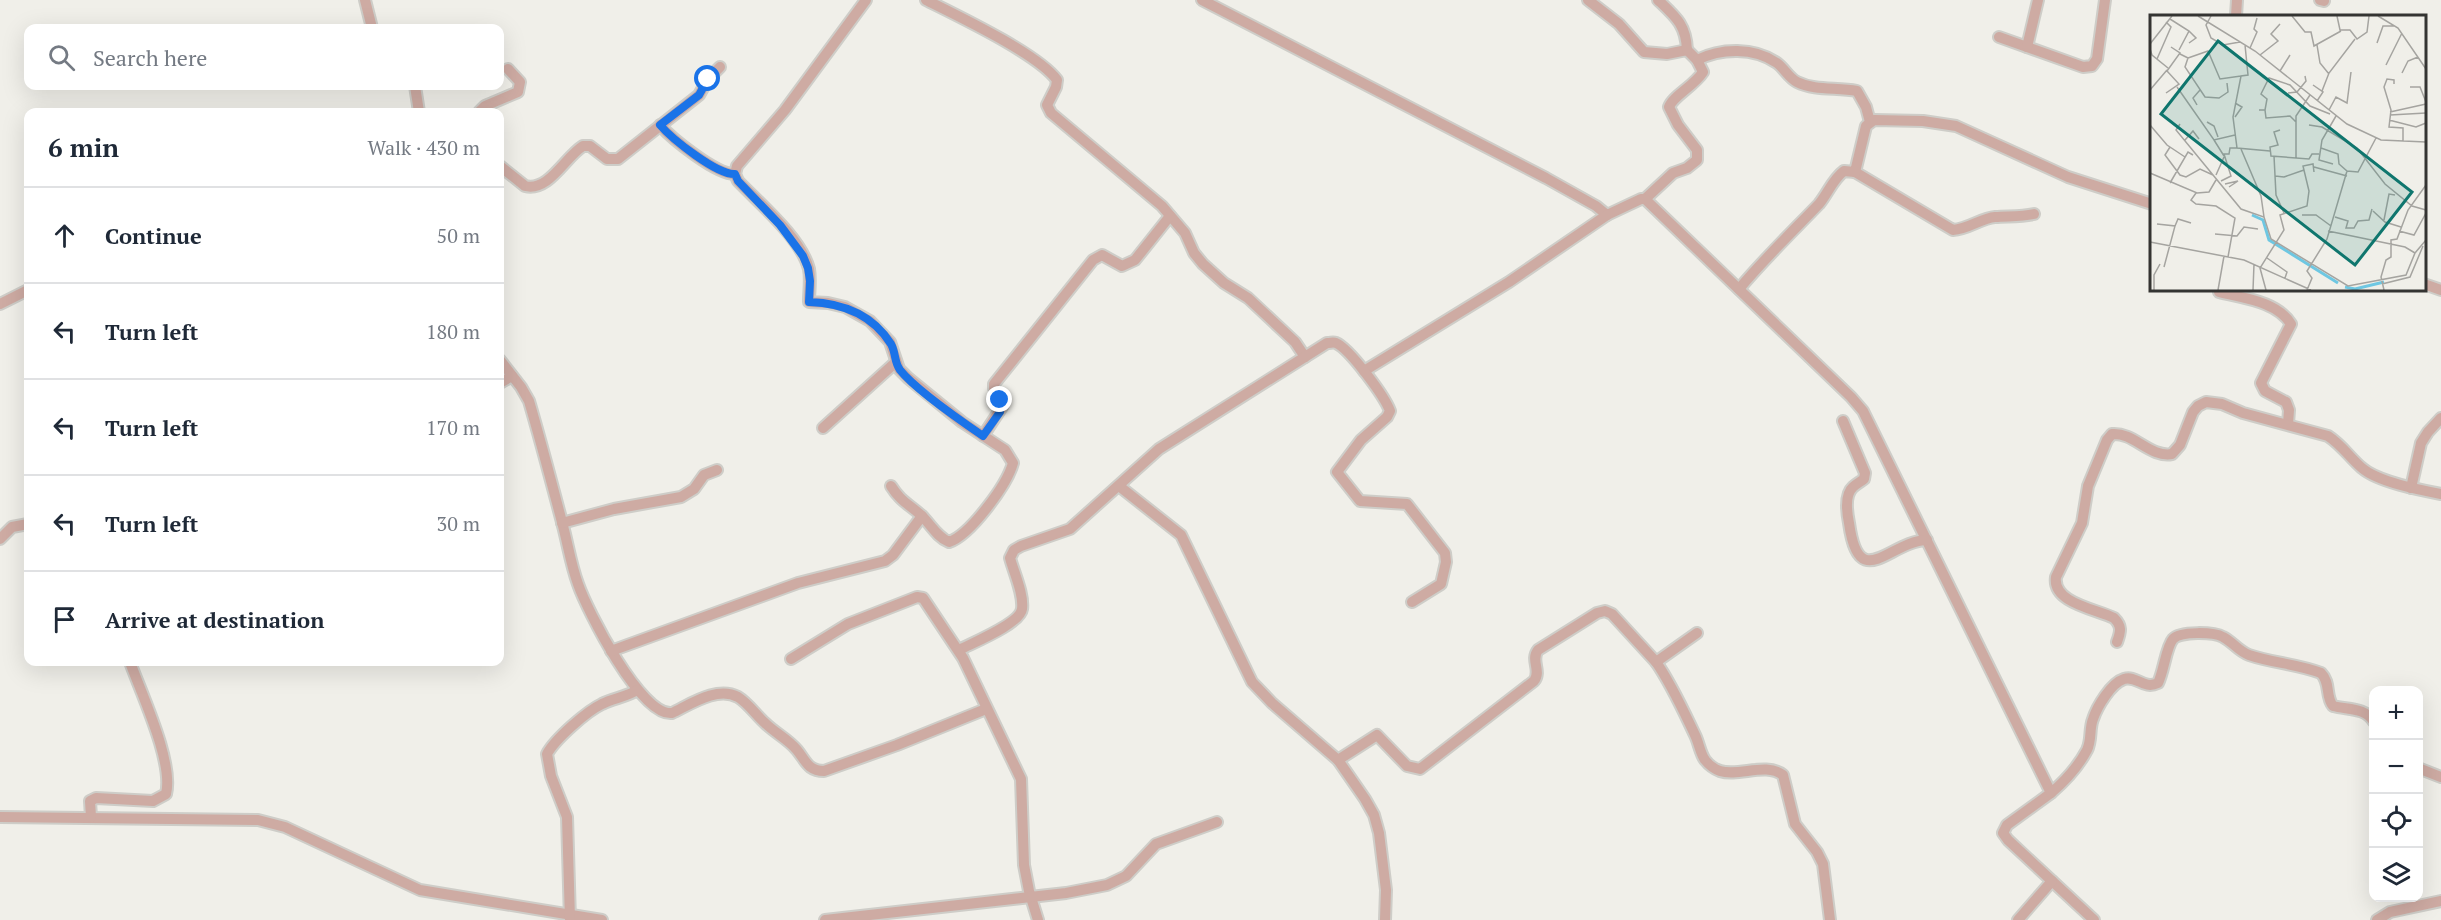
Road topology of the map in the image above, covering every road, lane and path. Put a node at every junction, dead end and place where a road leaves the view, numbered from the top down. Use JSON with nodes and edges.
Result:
{"nodes":[{"id":1,"x":365,"y":0,"type":"edge"},
{"id":2,"x":866,"y":0,"type":"edge"},
{"id":3,"x":926,"y":0,"type":"edge"},
{"id":4,"x":1202,"y":0,"type":"edge"},
{"id":5,"x":1588,"y":0,"type":"edge"},
{"id":6,"x":1658,"y":0,"type":"edge"},
{"id":7,"x":2038,"y":0,"type":"edge"},
{"id":8,"x":2105,"y":0,"type":"edge"},
{"id":9,"x":2237,"y":0,"type":"edge"},
{"id":10,"x":2236,"y":15,"type":"edge"},
{"id":11,"x":371,"y":24,"type":"edge"},
{"id":12,"x":1999,"y":38,"type":"dead end"},
{"id":13,"x":2027,"y":47,"type":"junction"},
{"id":14,"x":1687,"y":50,"type":"junction"},
{"id":15,"x":1697,"y":60,"type":"junction"},
{"id":16,"x":720,"y":67,"type":"dead end"},
{"id":17,"x":508,"y":69,"type":"dead end"},
{"id":18,"x":415,"y":90,"type":"edge"},
{"id":19,"x":418,"y":108,"type":"edge"},
{"id":20,"x":483,"y":108,"type":"edge"},
{"id":21,"x":1870,"y":122,"type":"junction"},
{"id":22,"x":660,"y":125,"type":"junction"},
{"id":23,"x":504,"y":169,"type":"edge"},
{"id":24,"x":1855,"y":172,"type":"junction"},
{"id":25,"x":735,"y":174,"type":"junction"},
{"id":26,"x":1645,"y":199,"type":"junction"},
{"id":27,"x":2150,"y":204,"type":"edge"},
{"id":28,"x":2034,"y":214,"type":"dead end"},
{"id":29,"x":1607,"y":215,"type":"junction"},
{"id":30,"x":1170,"y":216,"type":"junction"},
{"id":31,"x":2426,"y":285,"type":"edge"},
{"id":32,"x":1739,"y":289,"type":"junction"},
{"id":33,"x":2441,"y":290,"type":"edge"},
{"id":34,"x":24,"y":292,"type":"edge"},
{"id":35,"x":2219,"y":292,"type":"dead end"},
{"id":36,"x":0,"y":304,"type":"edge"},
{"id":37,"x":1305,"y":357,"type":"junction"},
{"id":38,"x":896,"y":362,"type":"junction"},
{"id":39,"x":504,"y":365,"type":"edge"},
{"id":40,"x":1364,"y":371,"type":"junction"},
{"id":41,"x":512,"y":376,"type":"junction"},
{"id":42,"x":504,"y":381,"type":"edge"},
{"id":43,"x":2441,"y":418,"type":"edge"},
{"id":44,"x":1843,"y":422,"type":"dead end"},
{"id":45,"x":2288,"y":424,"type":"junction"},
{"id":46,"x":823,"y":428,"type":"dead end"},
{"id":47,"x":983,"y":436,"type":"junction"},
{"id":48,"x":717,"y":470,"type":"dead end"},
{"id":49,"x":891,"y":486,"type":"dead end"},
{"id":50,"x":1119,"y":486,"type":"junction"},
{"id":51,"x":2411,"y":488,"type":"junction"},
{"id":52,"x":2441,"y":494,"type":"edge"},
{"id":53,"x":922,"y":516,"type":"junction"},
{"id":54,"x":562,"y":524,"type":"junction"},
{"id":55,"x":24,"y":525,"type":"edge"},
{"id":56,"x":0,"y":539,"type":"edge"},
{"id":57,"x":1927,"y":540,"type":"junction"},
{"id":58,"x":1412,"y":602,"type":"dead end"},
{"id":59,"x":1697,"y":633,"type":"dead end"},
{"id":60,"x":2117,"y":642,"type":"dead end"},
{"id":61,"x":959,"y":650,"type":"junction"},
{"id":62,"x":611,"y":651,"type":"junction"},
{"id":63,"x":791,"y":659,"type":"dead end"},
{"id":64,"x":1656,"y":662,"type":"junction"},
{"id":65,"x":132,"y":666,"type":"edge"},
{"id":66,"x":637,"y":690,"type":"junction"},
{"id":67,"x":986,"y":709,"type":"junction"},
{"id":68,"x":2369,"y":717,"type":"edge"},
{"id":69,"x":1338,"y":760,"type":"junction"},
{"id":70,"x":2423,"y":770,"type":"edge"},
{"id":71,"x":2441,"y":777,"type":"edge"},
{"id":72,"x":2051,"y":793,"type":"junction"},
{"id":73,"x":0,"y":817,"type":"edge"},
{"id":74,"x":91,"y":817,"type":"junction"},
{"id":75,"x":1217,"y":822,"type":"dead end"},
{"id":76,"x":2052,"y":881,"type":"junction"},
{"id":77,"x":1030,"y":898,"type":"junction"},
{"id":78,"x":2441,"y":901,"type":"edge"},
{"id":79,"x":570,"y":917,"type":"edge"},
{"id":80,"x":602,"y":920,"type":"edge"},
{"id":81,"x":825,"y":920,"type":"edge"},
{"id":82,"x":1038,"y":920,"type":"edge"},
{"id":83,"x":1385,"y":920,"type":"edge"},
{"id":84,"x":1830,"y":920,"type":"edge"},
{"id":85,"x":2018,"y":920,"type":"edge"},
{"id":86,"x":2094,"y":920,"type":"edge"},
{"id":87,"x":2377,"y":920,"type":"edge"}],
"edges":[{"from":1,"to":11,"type":"street"},
{"from":2,"to":25,"type":"street"},
{"from":3,"to":30,"type":"street"},
{"from":4,"to":29,"type":"street"},
{"from":5,"to":14,"type":"street"},
{"from":6,"to":14,"type":"street"},
{"from":7,"to":13,"type":"street"},
{"from":8,"to":13,"type":"street"},
{"from":9,"to":10,"type":"street"},
{"from":12,"to":13,"type":"street"},
{"from":14,"to":15,"type":"street"},
{"from":15,"to":21,"type":"street"},
{"from":15,"to":26,"type":"street"},
{"from":16,"to":22,"type":"street"},
{"from":17,"to":20,"type":"street"},
{"from":18,"to":19,"type":"street"},
{"from":21,"to":24,"type":"street"},
{"from":21,"to":27,"type":"street"},
{"from":22,"to":23,"type":"street"},
{"from":22,"to":25,"type":"street"},
{"from":24,"to":28,"type":"street"},
{"from":24,"to":32,"type":"street"},
{"from":25,"to":38,"type":"street"},
{"from":26,"to":29,"type":"street"},
{"from":26,"to":32,"type":"street"},
{"from":29,"to":40,"type":"street"},
{"from":30,"to":37,"type":"street"},
{"from":30,"to":47,"type":"street"},
{"from":31,"to":33,"type":"street"},
{"from":32,"to":57,"type":"street"},
{"from":34,"to":36,"type":"street"},
{"from":35,"to":45,"type":"street"},
{"from":37,"to":40,"type":"street"},
{"from":37,"to":50,"type":"street"},
{"from":38,"to":46,"type":"street"},
{"from":38,"to":47,"type":"street"},
{"from":39,"to":41,"type":"street"},
{"from":40,"to":58,"type":"street"},
{"from":41,"to":42,"type":"street"},
{"from":41,"to":54,"type":"street"},
{"from":43,"to":51,"type":"street"},
{"from":44,"to":57,"type":"street"},
{"from":45,"to":51,"type":"street"},
{"from":45,"to":60,"type":"street"},
{"from":47,"to":53,"type":"street"},
{"from":48,"to":54,"type":"street"},
{"from":49,"to":53,"type":"street"},
{"from":50,"to":61,"type":"street"},
{"from":50,"to":69,"type":"street"},
{"from":51,"to":52,"type":"street"},
{"from":53,"to":62,"type":"street"},
{"from":54,"to":62,"type":"street"},
{"from":55,"to":56,"type":"street"},
{"from":57,"to":72,"type":"street"},
{"from":59,"to":64,"type":"street"},
{"from":61,"to":63,"type":"street"},
{"from":61,"to":67,"type":"street"},
{"from":62,"to":66,"type":"street"},
{"from":64,"to":69,"type":"street"},
{"from":64,"to":84,"type":"street"},
{"from":65,"to":74,"type":"street"},
{"from":66,"to":67,"type":"street"},
{"from":66,"to":79,"type":"street"},
{"from":67,"to":77,"type":"street"},
{"from":68,"to":72,"type":"street"},
{"from":69,"to":83,"type":"street"},
{"from":70,"to":71,"type":"street"},
{"from":72,"to":76,"type":"street"},
{"from":73,"to":74,"type":"street"},
{"from":74,"to":79,"type":"street"},
{"from":75,"to":77,"type":"street"},
{"from":76,"to":85,"type":"street"},
{"from":76,"to":86,"type":"street"},
{"from":77,"to":81,"type":"street"},
{"from":77,"to":82,"type":"street"},
{"from":78,"to":87,"type":"street"},
{"from":79,"to":80,"type":"street"}]}
